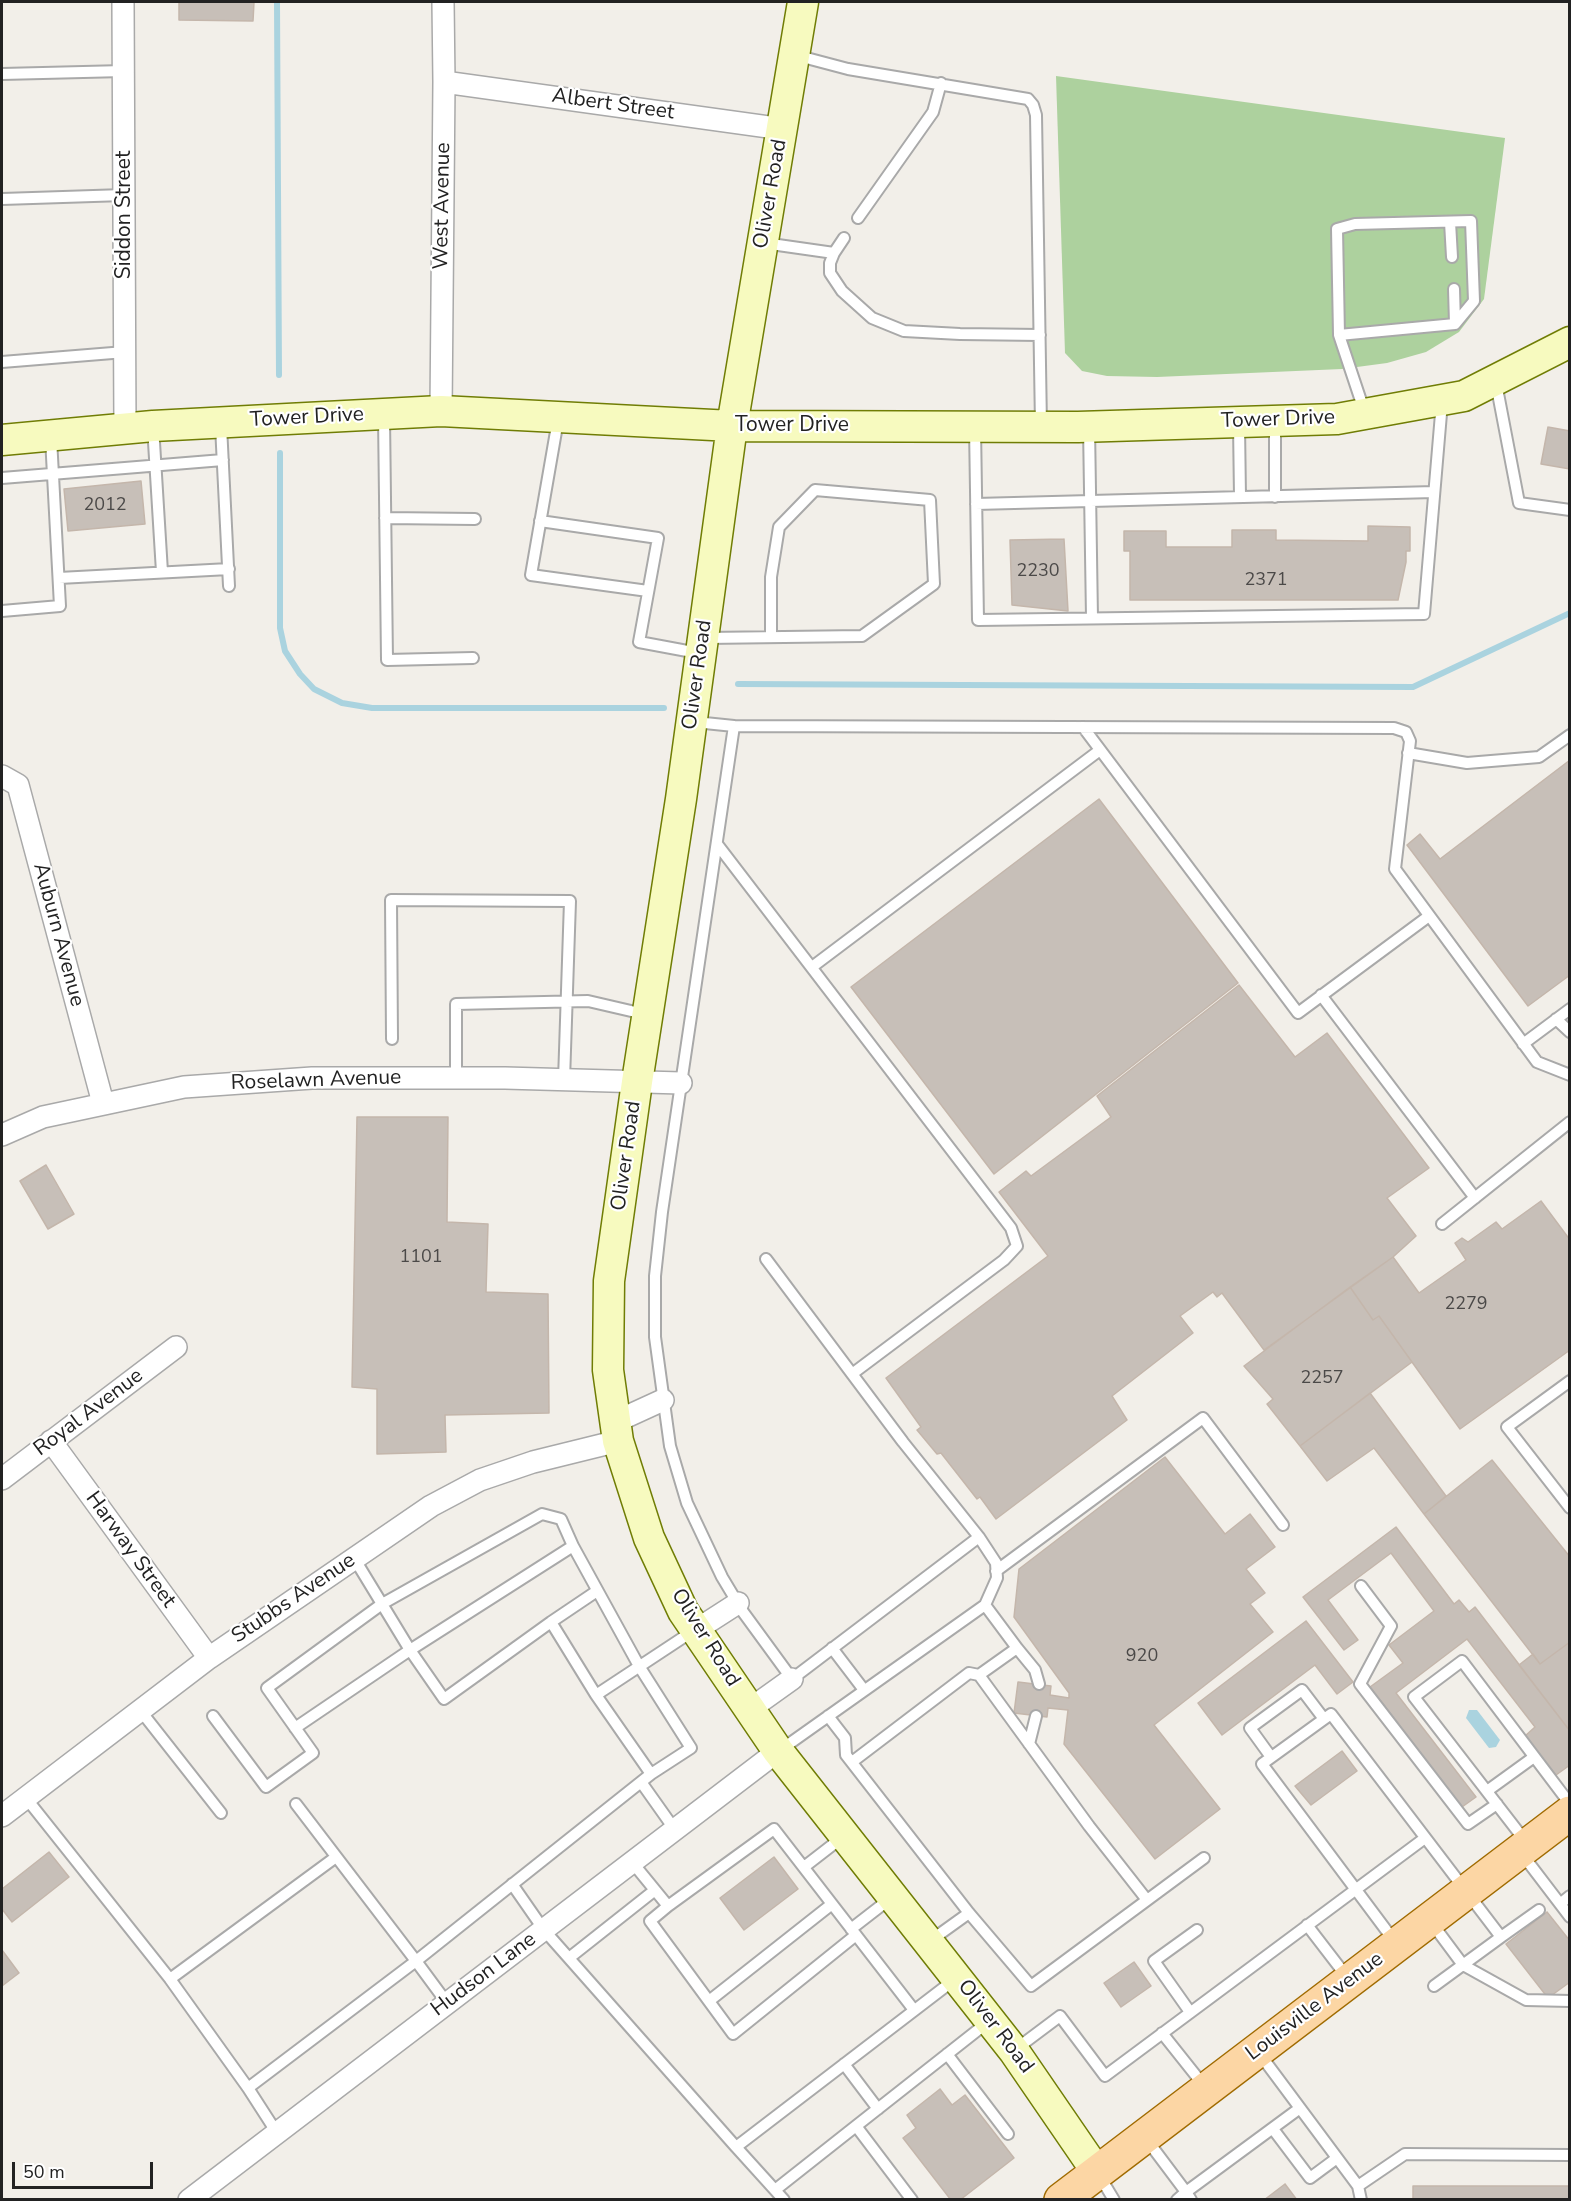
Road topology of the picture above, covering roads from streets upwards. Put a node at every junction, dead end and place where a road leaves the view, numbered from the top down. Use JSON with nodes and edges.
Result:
{"nodes":[{"id":1,"x":123,"y":2,"type":"edge"},
{"id":2,"x":443,"y":2,"type":"edge"},
{"id":3,"x":804,"y":2,"type":"edge"},
{"id":4,"x":444,"y":82,"type":"junction"},
{"id":5,"x":783,"y":129,"type":"junction"},
{"id":6,"x":1563,"y":350,"type":"edge"},
{"id":7,"x":441,"y":411,"type":"junction"},
{"id":8,"x":732,"y":426,"type":"junction"},
{"id":9,"x":139,"y":427,"type":"junction"},
{"id":10,"x":2,"y":440,"type":"edge"},
{"id":11,"x":2,"y":776,"type":"edge"},
{"id":12,"x":637,"y":1082,"type":"junction"},
{"id":13,"x":681,"y":1083,"type":"road end"},
{"id":14,"x":103,"y":1103,"type":"junction"},
{"id":15,"x":2,"y":1135,"type":"edge"},
{"id":16,"x":176,"y":1347,"type":"dead end"},
{"id":17,"x":663,"y":1400,"type":"road end"},
{"id":18,"x":616,"y":1431,"type":"junction"},
{"id":19,"x":51,"y":1441,"type":"junction"},
{"id":20,"x":2,"y":1479,"type":"edge"},
{"id":21,"x":738,"y":1603,"type":"road end"},
{"id":22,"x":696,"y":1630,"type":"junction"},
{"id":23,"x":209,"y":1658,"type":"junction"},
{"id":24,"x":792,"y":1679,"type":"road end"},
{"id":25,"x":750,"y":1709,"type":"junction"},
{"id":26,"x":778,"y":1751,"type":"junction"},
{"id":27,"x":1569,"y":1813,"type":"edge"},
{"id":28,"x":2,"y":1816,"type":"edge"},
{"id":29,"x":1097,"y":2172,"type":"junction"},
{"id":30,"x":189,"y":2199,"type":"edge"},
{"id":31,"x":1061,"y":2199,"type":"edge"}],
"edges":[{"from":1,"to":9,"type":"street","name":"Siddon Street"},
{"from":2,"to":4,"type":"street","name":"West Avenue"},
{"from":3,"to":5,"type":"street","name":"Oliver Road"},
{"from":4,"to":5,"type":"street","name":"Albert Street"},
{"from":4,"to":7,"type":"street","name":"West Avenue"},
{"from":5,"to":8,"type":"street","name":"Oliver Road"},
{"from":6,"to":8,"type":"street","name":"Tower Drive"},
{"from":7,"to":8,"type":"street","name":"Tower Drive"},
{"from":7,"to":9,"type":"street","name":"Tower Drive"},
{"from":8,"to":12,"type":"street","name":"Oliver Road"},
{"from":9,"to":10,"type":"street","name":"Tower Drive"},
{"from":11,"to":14,"type":"street","name":"Auburn Avenue"},
{"from":12,"to":13,"type":"street","name":"Roselawn Avenue"},
{"from":12,"to":14,"type":"street","name":"Roselawn Avenue"},
{"from":12,"to":18,"type":"street","name":"Oliver Road"},
{"from":14,"to":15,"type":"street","name":"Roselawn Avenue"},
{"from":16,"to":19,"type":"street","name":"Royal Avenue"},
{"from":17,"to":18,"type":"street","name":"Stubbs Avenue"},
{"from":18,"to":22,"type":"street","name":"Oliver Road"},
{"from":18,"to":23,"type":"street","name":"Stubbs Avenue"},
{"from":19,"to":20,"type":"street","name":"Royal Avenue"},
{"from":19,"to":23,"type":"street","name":"Harway Street"},
{"from":21,"to":22,"type":"street"},
{"from":22,"to":25,"type":"street","name":"Oliver Road"},
{"from":23,"to":28,"type":"street","name":"Stubbs Avenue"},
{"from":24,"to":25,"type":"street"},
{"from":25,"to":26,"type":"street","name":"Oliver Road"},
{"from":26,"to":29,"type":"street","name":"Oliver Road"},
{"from":26,"to":30,"type":"street","name":"Hudson Lane"},
{"from":27,"to":29,"type":"main road","name":"Louisville Avenue"},
{"from":29,"to":31,"type":"main road","name":"Louisville Avenue"}]}
